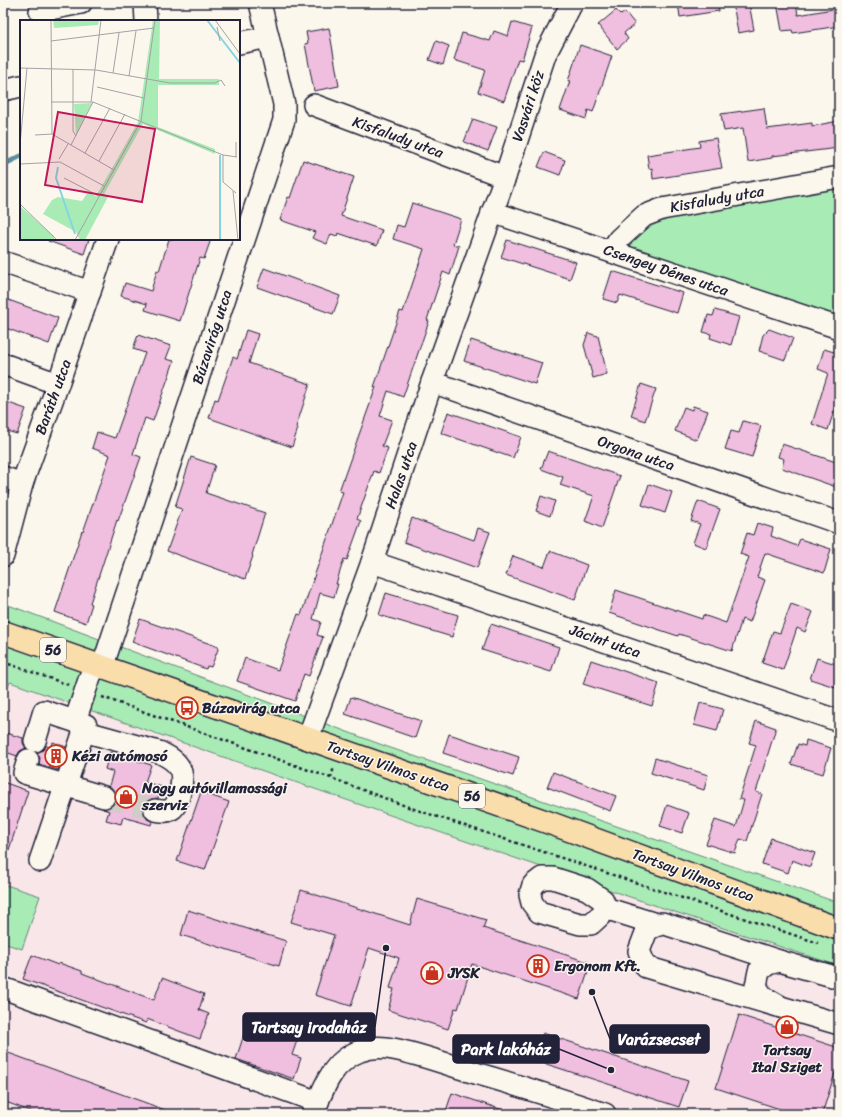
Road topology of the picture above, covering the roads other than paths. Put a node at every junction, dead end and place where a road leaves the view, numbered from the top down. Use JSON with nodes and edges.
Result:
{"nodes":[{"id":1,"x":81,"y":3,"type":"edge"},
{"id":2,"x":144,"y":3,"type":"edge"},
{"id":3,"x":260,"y":3,"type":"edge"},
{"id":4,"x":572,"y":3,"type":"edge"},
{"id":5,"x":40,"y":12,"type":"edge"},
{"id":6,"x":146,"y":20,"type":"edge"},
{"id":7,"x":268,"y":38,"type":"junction"},
{"id":8,"x":240,"y":43,"type":"edge"},
{"id":9,"x":20,"y":86,"type":"edge"},
{"id":10,"x":3,"y":90,"type":"edge"},
{"id":11,"x":314,"y":105,"type":"dead end"},
{"id":12,"x":505,"y":176,"type":"junction"},
{"id":13,"x":839,"y":177,"type":"edge"},
{"id":14,"x":492,"y":212,"type":"junction"},
{"id":15,"x":108,"y":240,"type":"edge"},
{"id":16,"x":611,"y":251,"type":"junction"},
{"id":17,"x":3,"y":262,"type":"edge"},
{"id":18,"x":90,"y":292,"type":"junction"},
{"id":19,"x":839,"y":328,"type":"edge"},
{"id":20,"x":3,"y":364,"type":"edge"},
{"id":21,"x":432,"y":382,"type":"junction"},
{"id":22,"x":58,"y":384,"type":"junction"},
{"id":23,"x":12,"y":480,"type":"edge"},
{"id":24,"x":839,"y":523,"type":"edge"},
{"id":25,"x":3,"y":556,"type":"edge"},
{"id":26,"x":372,"y":562,"type":"junction"},
{"id":27,"x":3,"y":632,"type":"edge"},
{"id":28,"x":98,"y":666,"type":"junction"},
{"id":29,"x":839,"y":721,"type":"edge"},
{"id":30,"x":79,"y":726,"type":"junction"},
{"id":31,"x":308,"y":738,"type":"junction"},
{"id":32,"x":35,"y":741,"type":"dead end"},
{"id":33,"x":28,"y":760,"type":"dead end"},
{"id":34,"x":65,"y":786,"type":"junction"},
{"id":35,"x":104,"y":797,"type":"tunnel mouth"},
{"id":36,"x":155,"y":810,"type":"tunnel mouth"},
{"id":37,"x":40,"y":861,"type":"dead end"},
{"id":38,"x":605,"y":908,"type":"dead end"},
{"id":39,"x":659,"y":925,"type":"junction"},
{"id":40,"x":839,"y":929,"type":"edge"},
{"id":41,"x":779,"y":961,"type":"junction"},
{"id":42,"x":839,"y":978,"type":"edge"},
{"id":43,"x":3,"y":988,"type":"edge"},
{"id":44,"x":781,"y":1007,"type":"junction"},
{"id":45,"x":839,"y":1024,"type":"edge"},
{"id":46,"x":559,"y":1107,"type":"edge"},
{"id":47,"x":315,"y":1108,"type":"edge"},
{"id":48,"x":605,"y":1114,"type":"edge"}],
"edges":[{"from":1,"to":5,"type":"street"},
{"from":2,"to":6,"type":"street"},
{"from":3,"to":7,"type":"street","name":"Búzavirág utca"},
{"from":4,"to":12,"type":"street","name":"Vasvári köz"},
{"from":7,"to":8,"type":"street"},
{"from":7,"to":28,"type":"street","name":"Búzavirág utca"},
{"from":9,"to":10,"type":"street"},
{"from":11,"to":12,"type":"street","name":"Kisfaludy utca"},
{"from":12,"to":14,"type":"street","name":"Vasvári köz"},
{"from":13,"to":16,"type":"street","name":"Kisfaludy utca"},
{"from":14,"to":16,"type":"street","name":"Csengey Dénes utca"},
{"from":14,"to":21,"type":"street","name":"Halas utca"},
{"from":15,"to":18,"type":"street","name":"Baráth utca"},
{"from":16,"to":19,"type":"street","name":"Csengey Dénes utca"},
{"from":17,"to":18,"type":"street"},
{"from":18,"to":22,"type":"street","name":"Baráth utca"},
{"from":20,"to":22,"type":"street"},
{"from":21,"to":24,"type":"street","name":"Orgona utca"},
{"from":21,"to":26,"type":"street","name":"Halas utca"},
{"from":22,"to":23,"type":"street","name":"Baráth utca"},
{"from":23,"to":25,"type":"street","name":"Baráth utca"},
{"from":26,"to":29,"type":"street","name":"Jácint utca"},
{"from":26,"to":31,"type":"street","name":"Halas utca"},
{"from":27,"to":28,"type":"main road","name":"Tartsay Vilmos utca","number":"56"},
{"from":28,"to":30,"type":"street","name":"Búzavirág utca"},
{"from":28,"to":31,"type":"main road","name":"Tartsay Vilmos utca","number":"56"},
{"from":30,"to":32,"type":"street"},
{"from":30,"to":34,"type":"street","name":"Búzavirág utca"},
{"from":30,"to":36,"type":"street"},
{"from":31,"to":40,"type":"main road","name":"Tartsay Vilmos utca","number":"56"},
{"from":33,"to":34,"type":"street"},
{"from":34,"to":35,"type":"street"},
{"from":34,"to":37,"type":"street","name":"Búzavirág utca"},
{"from":38,"to":39,"type":"street"},
{"from":39,"to":41,"type":"street"},
{"from":39,"to":44,"type":"street"},
{"from":41,"to":42,"type":"street"},
{"from":41,"to":44,"type":"street"},
{"from":43,"to":47,"type":"street"},
{"from":44,"to":45,"type":"street"},
{"from":46,"to":47,"type":"street"},
{"from":46,"to":48,"type":"street"}]}
